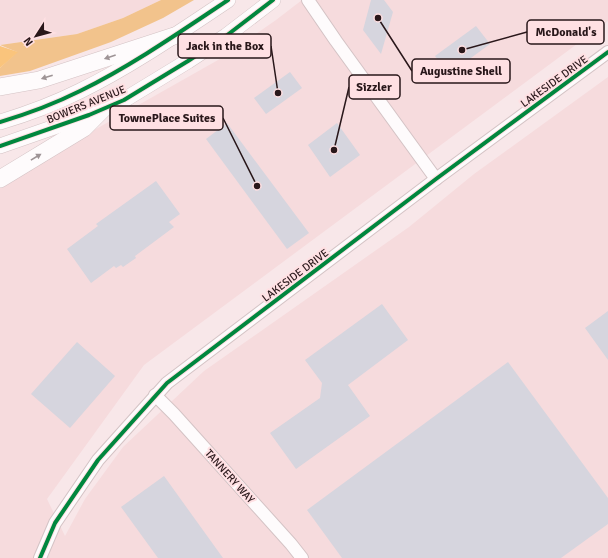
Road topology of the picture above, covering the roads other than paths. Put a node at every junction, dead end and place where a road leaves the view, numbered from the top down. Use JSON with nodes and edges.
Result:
{"nodes":[{"id":1,"x":228,"y":0,"type":"edge"},
{"id":2,"x":273,"y":0,"type":"edge"},
{"id":3,"x":308,"y":0,"type":"edge"},
{"id":4,"x":174,"y":36,"type":"junction"},
{"id":5,"x":608,"y":52,"type":"edge"},
{"id":6,"x":0,"y":87,"type":"edge"},
{"id":7,"x":103,"y":109,"type":"junction"},
{"id":8,"x":0,"y":122,"type":"edge"},
{"id":9,"x":0,"y":146,"type":"edge"},
{"id":10,"x":0,"y":179,"type":"edge"},
{"id":11,"x":436,"y":179,"type":"junction"},
{"id":12,"x":155,"y":395,"type":"junction"},
{"id":13,"x":40,"y":558,"type":"edge"},
{"id":14,"x":302,"y":558,"type":"edge"}],
"edges":[{"from":1,"to":4,"type":"main road","name":"BOWERS AVENUE"},
{"from":2,"to":7,"type":"main road","name":"BOWERS AVENUE"},
{"from":3,"to":11,"type":"street"},
{"from":4,"to":6,"type":"highway","one_way":true},
{"from":4,"to":8,"type":"main road","name":"BOWERS AVENUE"},
{"from":5,"to":11,"type":"street","name":"LAKESIDE DRIVE"},
{"from":7,"to":9,"type":"main road","name":"BOWERS AVENUE"},
{"from":10,"to":7,"type":"highway","one_way":true},
{"from":11,"to":12,"type":"street","name":"LAKESIDE DRIVE"},
{"from":12,"to":13,"type":"street","name":"LAKESIDE DRIVE"},
{"from":12,"to":14,"type":"street","name":"TANNERY WAY"}]}
